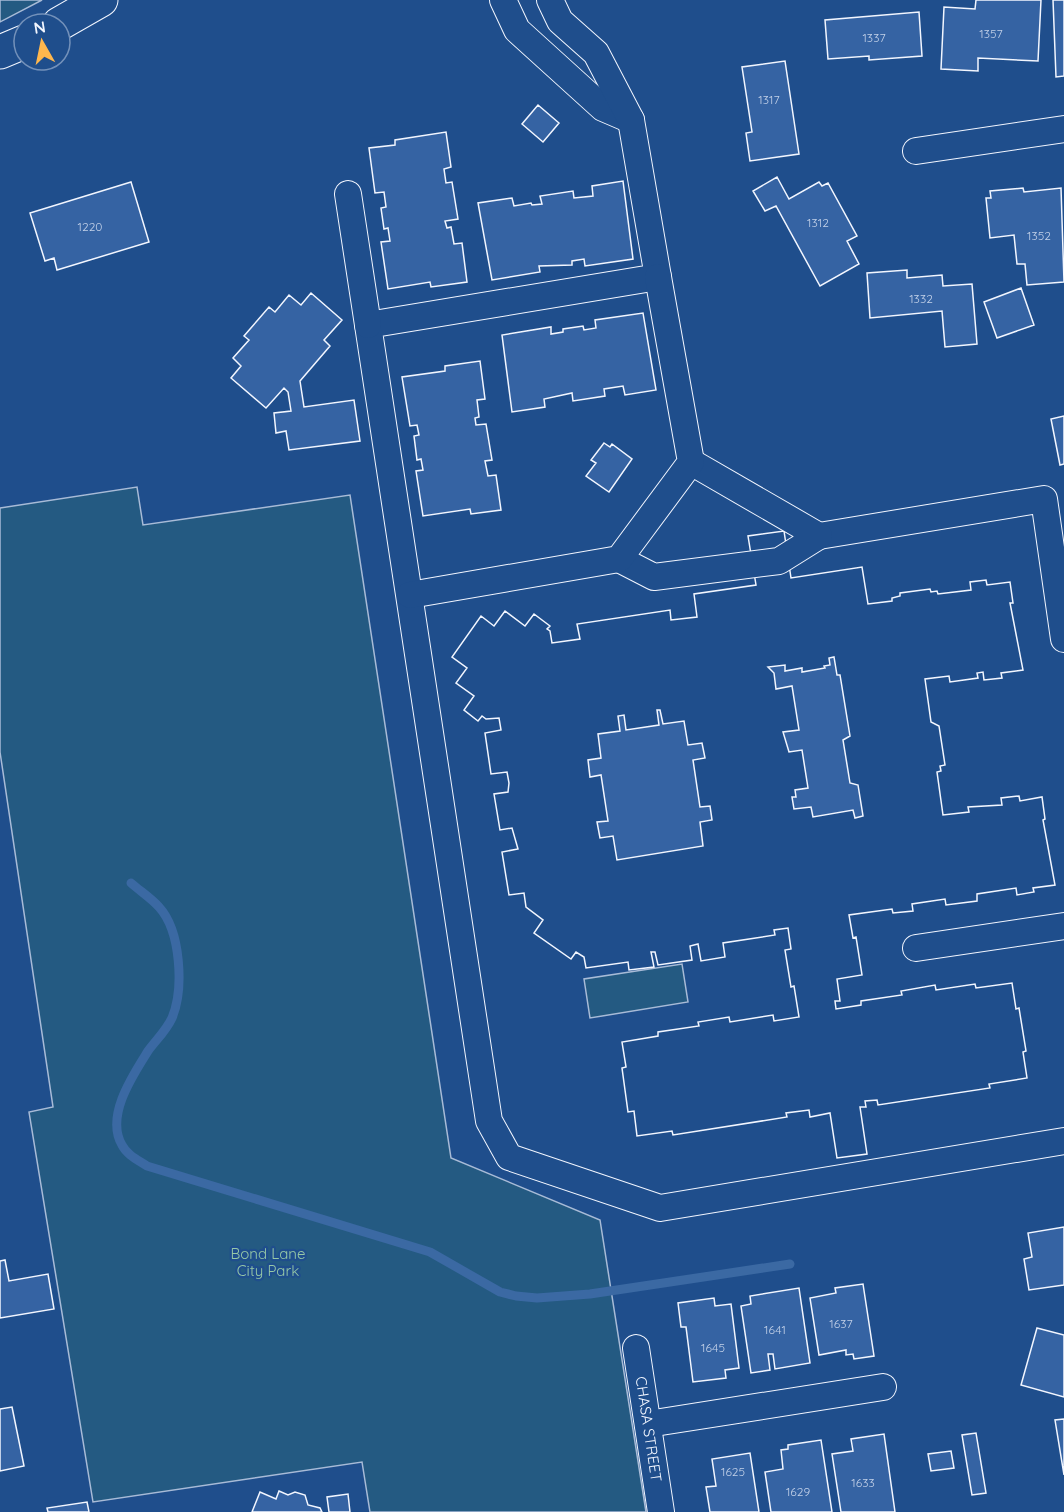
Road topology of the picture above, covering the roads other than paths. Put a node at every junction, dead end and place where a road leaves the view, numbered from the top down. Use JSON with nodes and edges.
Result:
{"nodes":[{"id":1,"x":101,"y":0,"type":"edge"},
{"id":2,"x":503,"y":0,"type":"edge"},
{"id":3,"x":550,"y":0,"type":"edge"},
{"id":4,"x":72,"y":17,"type":"edge"},
{"id":5,"x":631,"y":120,"type":"junction"},
{"id":6,"x":1064,"y":129,"type":"edge"},
{"id":7,"x":916,"y":152,"type":"dead end"},
{"id":8,"x":348,"y":194,"type":"dead end"},
{"id":9,"x":658,"y":277,"type":"junction"},
{"id":10,"x":368,"y":325,"type":"junction"},
{"id":11,"x":691,"y":462,"type":"junction"},
{"id":12,"x":819,"y":536,"type":"junction"},
{"id":13,"x":619,"y":559,"type":"junction"},
{"id":14,"x":410,"y":595,"type":"junction"},
{"id":15,"x":1064,"y":639,"type":"edge"},
{"id":16,"x":1064,"y":926,"type":"edge"},
{"id":17,"x":916,"y":948,"type":"dead end"},
{"id":18,"x":1064,"y":1141,"type":"edge"},
{"id":19,"x":636,"y":1348,"type":"dead end"},
{"id":20,"x":883,"y":1387,"type":"dead end"},
{"id":21,"x":648,"y":1424,"type":"junction"},
{"id":22,"x":661,"y":1512,"type":"edge"}],
"edges":[{"from":1,"to":4,"type":"street"},
{"from":2,"to":5,"type":"street"},
{"from":3,"to":5,"type":"street"},
{"from":5,"to":9,"type":"street"},
{"from":6,"to":7,"type":"street"},
{"from":8,"to":10,"type":"street"},
{"from":9,"to":10,"type":"street"},
{"from":9,"to":11,"type":"street"},
{"from":10,"to":14,"type":"street"},
{"from":11,"to":12,"type":"street"},
{"from":11,"to":13,"type":"street"},
{"from":12,"to":13,"type":"street"},
{"from":12,"to":15,"type":"street"},
{"from":13,"to":14,"type":"street"},
{"from":14,"to":18,"type":"street"},
{"from":16,"to":17,"type":"street"},
{"from":19,"to":21,"type":"street","name":"CHASA STREET"},
{"from":20,"to":21,"type":"street"},
{"from":21,"to":22,"type":"street","name":"CHASA STREET"}]}
